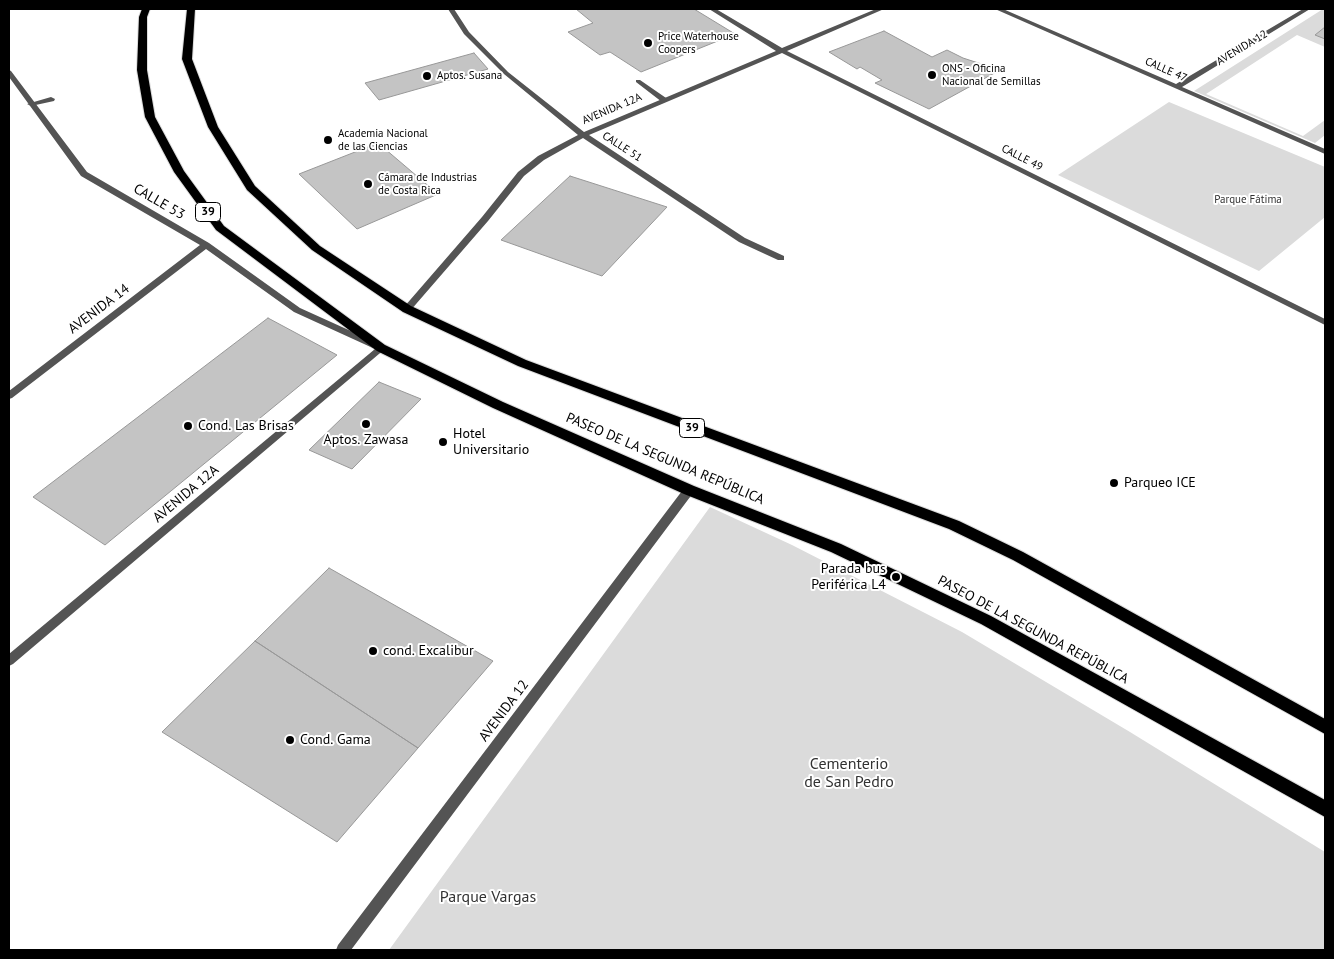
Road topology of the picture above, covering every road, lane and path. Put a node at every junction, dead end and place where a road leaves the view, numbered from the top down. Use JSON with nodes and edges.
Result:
{"nodes":[{"id":1,"x":146,"y":9,"type":"edge"},
{"id":2,"x":190,"y":9,"type":"edge"},
{"id":3,"x":450,"y":9,"type":"edge"},
{"id":4,"x":712,"y":9,"type":"edge"},
{"id":5,"x":880,"y":9,"type":"edge"},
{"id":6,"x":998,"y":9,"type":"edge"},
{"id":7,"x":1306,"y":9,"type":"edge"},
{"id":8,"x":780,"y":50,"type":"junction"},
{"id":9,"x":9,"y":72,"type":"edge"},
{"id":10,"x":638,"y":81,"type":"dead end"},
{"id":11,"x":1177,"y":87,"type":"junction"},
{"id":12,"x":51,"y":98,"type":"dead end"},
{"id":13,"x":665,"y":100,"type":"junction"},
{"id":14,"x":30,"y":104,"type":"junction"},
{"id":15,"x":583,"y":135,"type":"junction"},
{"id":16,"x":1325,"y":152,"type":"edge"},
{"id":17,"x":206,"y":245,"type":"junction"},
{"id":18,"x":781,"y":258,"type":"dead end"},
{"id":19,"x":407,"y":309,"type":"junction"},
{"id":20,"x":1325,"y":322,"type":"edge"},
{"id":21,"x":381,"y":348,"type":"junction"},
{"id":22,"x":9,"y":396,"type":"edge"},
{"id":23,"x":689,"y":490,"type":"junction"},
{"id":24,"x":9,"y":662,"type":"edge"},
{"id":25,"x":1325,"y":727,"type":"edge"},
{"id":26,"x":1325,"y":809,"type":"edge"},
{"id":27,"x":343,"y":950,"type":"edge"}],
"edges":[{"from":1,"to":21,"type":"highway","name":"PASEO DE LA SEGUNDA REPÚBLICA","number":"39"},
{"from":2,"to":19,"type":"highway","number":"39"},
{"from":3,"to":15,"type":"street","name":"CALLE 51"},
{"from":4,"to":8,"type":"street","name":"CALLE 49"},
{"from":5,"to":8,"type":"street","name":"AVENIDA 12A"},
{"from":6,"to":11,"type":"street","name":"CALLE 47"},
{"from":7,"to":11,"type":"street","name":"AVENIDA 12"},
{"from":8,"to":13,"type":"street","name":"AVENIDA 12A"},
{"from":8,"to":20,"type":"street","name":"CALLE 49"},
{"from":9,"to":14,"type":"street","name":"CALLE 53"},
{"from":10,"to":13,"type":"street"},
{"from":11,"to":16,"type":"street","name":"CALLE 47"},
{"from":12,"to":14,"type":"street"},
{"from":13,"to":15,"type":"street","name":"AVENIDA 12A"},
{"from":14,"to":17,"type":"street","name":"CALLE 53"},
{"from":15,"to":18,"type":"street","name":"CALLE 51"},
{"from":15,"to":19,"type":"street","name":"AVENIDA 12A"},
{"from":17,"to":21,"type":"street","name":"CALLE 53"},
{"from":17,"to":22,"type":"street","name":"AVENIDA 14"},
{"from":19,"to":25,"type":"highway","number":"39"},
{"from":21,"to":23,"type":"highway","name":"PASEO DE LA SEGUNDA REPÚBLICA","number":"39"},
{"from":21,"to":24,"type":"street","name":"AVENIDA 12A"},
{"from":23,"to":26,"type":"highway","name":"PASEO DE LA SEGUNDA REPÚBLICA","number":"39"},
{"from":23,"to":27,"type":"street","name":"AVENIDA 12"}]}
